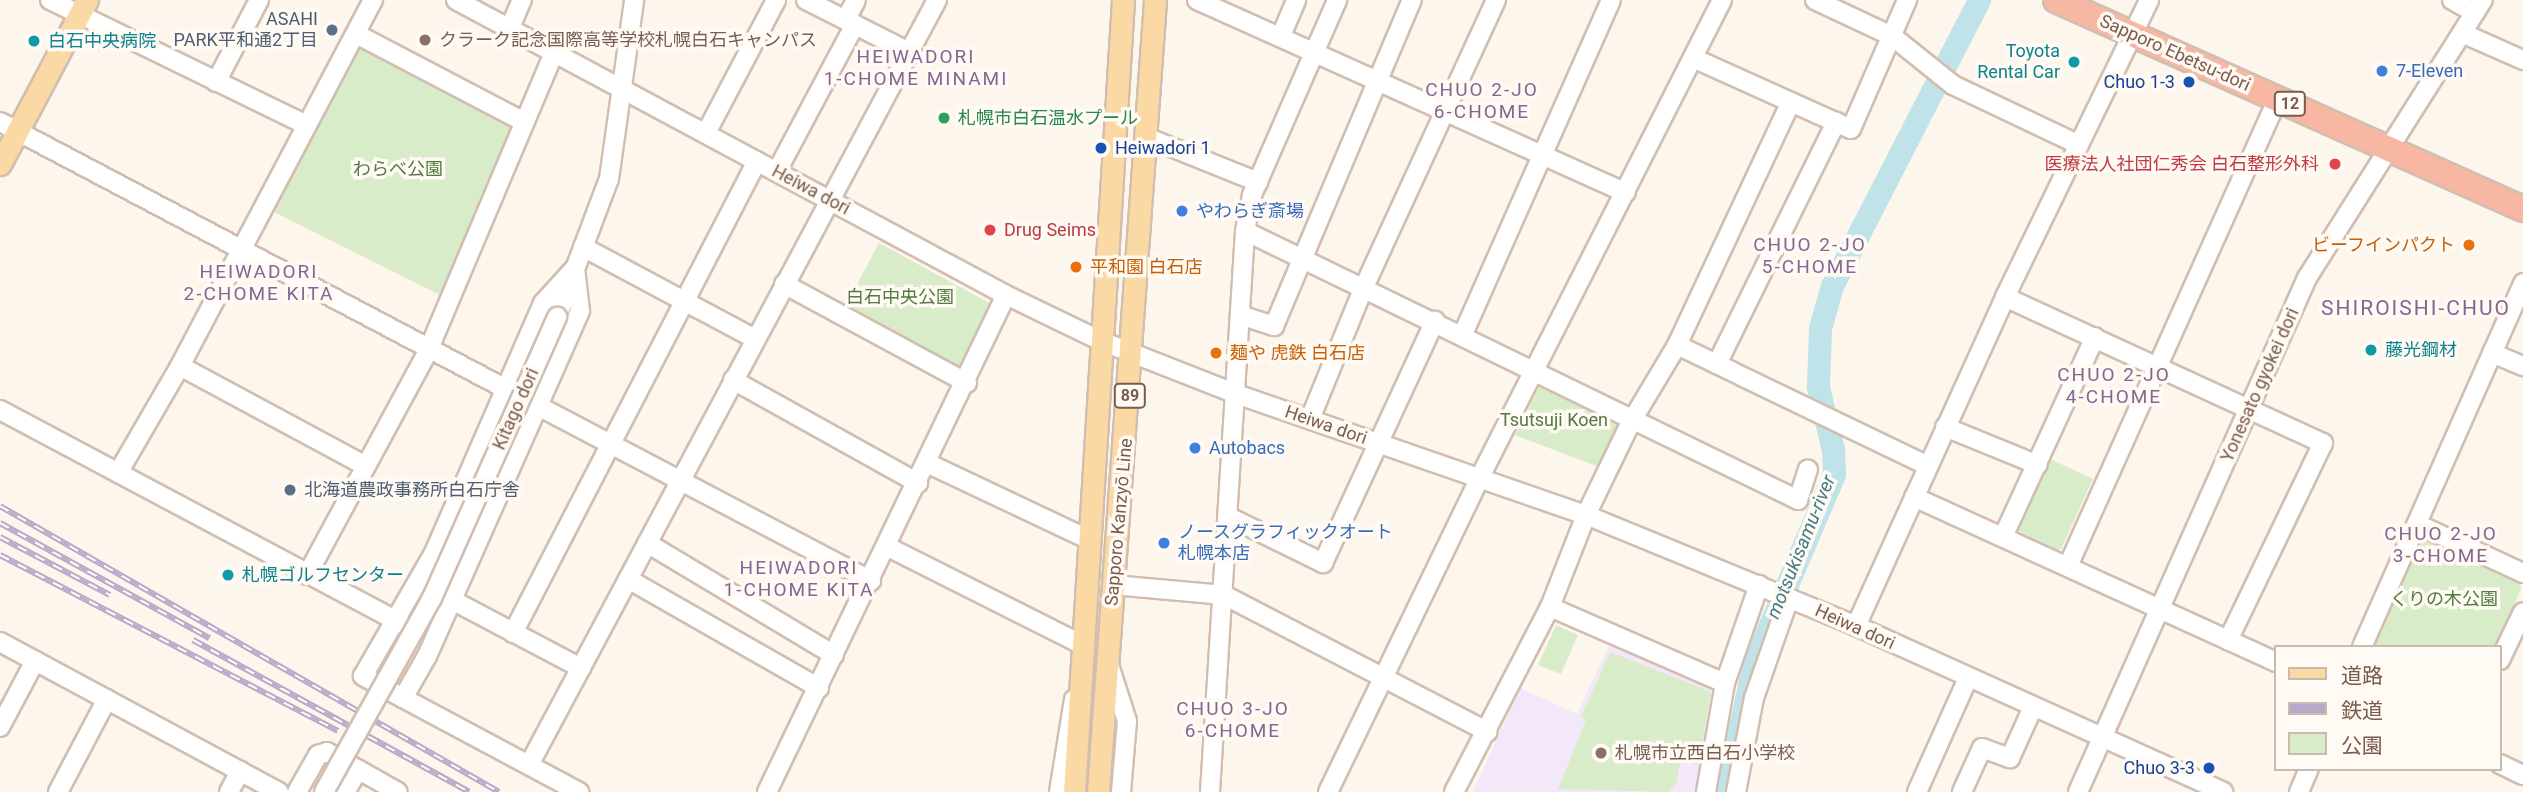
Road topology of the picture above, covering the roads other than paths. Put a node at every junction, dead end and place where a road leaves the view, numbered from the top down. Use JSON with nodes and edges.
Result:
{"nodes":[{"id":1,"x":50,"y":0,"type":"edge"},
{"id":2,"x":259,"y":0,"type":"edge"},
{"id":3,"x":373,"y":0,"type":"edge"},
{"id":4,"x":456,"y":0,"type":"edge"},
{"id":5,"x":522,"y":0,"type":"edge"},
{"id":6,"x":634,"y":0,"type":"edge"},
{"id":7,"x":776,"y":0,"type":"edge"},
{"id":8,"x":806,"y":0,"type":"edge"},
{"id":9,"x":856,"y":0,"type":"edge"},
{"id":10,"x":937,"y":0,"type":"edge"},
{"id":11,"x":1123,"y":0,"type":"edge"},
{"id":12,"x":1155,"y":0,"type":"edge"},
{"id":13,"x":1197,"y":0,"type":"edge"},
{"id":14,"x":1296,"y":0,"type":"edge"},
{"id":15,"x":1337,"y":0,"type":"edge"},
{"id":16,"x":1412,"y":0,"type":"edge"},
{"id":17,"x":1496,"y":0,"type":"edge"},
{"id":18,"x":1611,"y":0,"type":"edge"},
{"id":19,"x":1721,"y":0,"type":"edge"},
{"id":20,"x":1815,"y":0,"type":"edge"},
{"id":21,"x":1908,"y":0,"type":"edge"},
{"id":22,"x":2056,"y":0,"type":"edge"},
{"id":23,"x":2149,"y":0,"type":"edge"},
{"id":24,"x":2452,"y":0,"type":"edge"},
{"id":25,"x":2479,"y":6,"type":"edge"},
{"id":26,"x":83,"y":7,"type":"edge"},
{"id":27,"x":851,"y":21,"type":"junction"},
{"id":28,"x":509,"y":30,"type":"junction"},
{"id":29,"x":2462,"y":33,"type":"junction"},
{"id":30,"x":356,"y":34,"type":"junction"},
{"id":31,"x":2130,"y":34,"type":"junction"},
{"id":32,"x":1281,"y":36,"type":"junction"},
{"id":33,"x":1892,"y":36,"type":"junction"},
{"id":34,"x":909,"y":51,"type":"junction"},
{"id":35,"x":1314,"y":51,"type":"junction"},
{"id":36,"x":554,"y":53,"type":"junction"},
{"id":37,"x":1693,"y":58,"type":"junction"},
{"id":38,"x":2523,"y":60,"type":"edge"},
{"id":39,"x":1379,"y":80,"type":"junction"},
{"id":40,"x":216,"y":82,"type":"junction"},
{"id":41,"x":622,"y":89,"type":"junction"},
{"id":42,"x":2277,"y":98,"type":"junction"},
{"id":43,"x":1790,"y":104,"type":"junction"},
{"id":44,"x":1446,"y":110,"type":"junction"},
{"id":45,"x":524,"y":122,"type":"junction"},
{"id":46,"x":1836,"y":122,"type":"junction"},
{"id":47,"x":306,"y":125,"type":"junction"},
{"id":48,"x":8,"y":127,"type":"edge"},
{"id":49,"x":706,"y":133,"type":"junction"},
{"id":50,"x":1146,"y":137,"type":"junction"},
{"id":51,"x":2077,"y":144,"type":"junction"},
{"id":52,"x":2386,"y":150,"type":"junction"},
{"id":53,"x":1543,"y":153,"type":"junction"},
{"id":54,"x":757,"y":161,"type":"junction"},
{"id":55,"x":0,"y":164,"type":"edge"},
{"id":56,"x":777,"y":171,"type":"junction"},
{"id":57,"x":1258,"y":182,"type":"junction"},
{"id":58,"x":1626,"y":193,"type":"junction"},
{"id":59,"x":829,"y":198,"type":"junction"},
{"id":60,"x":2522,"y":207,"type":"edge"},
{"id":61,"x":1245,"y":231,"type":"junction"},
{"id":62,"x":583,"y":247,"type":"junction"},
{"id":63,"x":238,"y":250,"type":"junction"},
{"id":64,"x":1301,"y":257,"type":"junction"},
{"id":65,"x":575,"y":268,"type":"junction"},
{"id":66,"x":2523,"y":283,"type":"edge"},
{"id":67,"x":783,"y":284,"type":"junction"},
{"id":68,"x":1364,"y":287,"type":"junction"},
{"id":69,"x":1006,"y":295,"type":"junction"},
{"id":70,"x":2005,"y":297,"type":"junction"},
{"id":71,"x":687,"y":302,"type":"junction"},
{"id":72,"x":1240,"y":315,"type":"junction"},
{"id":73,"x":1435,"y":321,"type":"junction"},
{"id":74,"x":1463,"y":334,"type":"junction"},
{"id":75,"x":2095,"y":337,"type":"junction"},
{"id":76,"x":755,"y":338,"type":"junction"},
{"id":77,"x":1101,"y":341,"type":"junction"},
{"id":78,"x":1677,"y":345,"type":"junction"},
{"id":79,"x":428,"y":351,"type":"junction"},
{"id":80,"x":2492,"y":353,"type":"junction"},
{"id":81,"x":1133,"y":354,"type":"junction"},
{"id":82,"x":1717,"y":364,"type":"junction"},
{"id":83,"x":2158,"y":365,"type":"junction"},
{"id":84,"x":180,"y":366,"type":"junction"},
{"id":85,"x":2523,"y":366,"type":"edge"},
{"id":86,"x":1537,"y":369,"type":"junction"},
{"id":87,"x":733,"y":380,"type":"junction"},
{"id":88,"x":967,"y":383,"type":"junction"},
{"id":89,"x":506,"y":389,"type":"junction"},
{"id":90,"x":1236,"y":394,"type":"junction"},
{"id":91,"x":2250,"y":406,"type":"junction"},
{"id":92,"x":540,"y":407,"type":"junction"},
{"id":93,"x":0,"y":410,"type":"edge"},
{"id":94,"x":1310,"y":419,"type":"junction"},
{"id":95,"x":1632,"y":422,"type":"junction"},
{"id":96,"x":1945,"y":427,"type":"junction"},
{"id":97,"x":612,"y":444,"type":"junction"},
{"id":98,"x":1381,"y":444,"type":"junction"},
{"id":99,"x":927,"y":463,"type":"junction"},
{"id":100,"x":2038,"y":465,"type":"junction"},
{"id":101,"x":366,"y":466,"type":"junction"},
{"id":102,"x":1928,"y":466,"type":"junction"},
{"id":103,"x":1808,"y":470,"type":"dead end"},
{"id":104,"x":118,"y":473,"type":"junction"},
{"id":105,"x":1479,"y":479,"type":"junction"},
{"id":106,"x":680,"y":480,"type":"junction"},
{"id":107,"x":918,"y":483,"type":"junction"},
{"id":108,"x":1914,"y":497,"type":"junction"},
{"id":109,"x":1586,"y":515,"type":"junction"},
{"id":110,"x":1229,"y":517,"type":"junction"},
{"id":111,"x":2417,"y":524,"type":"junction"},
{"id":112,"x":2003,"y":537,"type":"junction"},
{"id":113,"x":1088,"y":538,"type":"junction"},
{"id":114,"x":647,"y":543,"type":"junction"},
{"id":115,"x":888,"y":547,"type":"junction"},
{"id":116,"x":2063,"y":564,"type":"junction"},
{"id":117,"x":2523,"y":573,"type":"edge"},
{"id":118,"x":307,"y":575,"type":"junction"},
{"id":119,"x":628,"y":579,"type":"junction"},
{"id":120,"x":871,"y":581,"type":"junction"},
{"id":121,"x":1114,"y":585,"type":"junction"},
{"id":122,"x":1762,"y":587,"type":"junction"},
{"id":123,"x":1224,"y":594,"type":"junction"},
{"id":124,"x":1786,"y":597,"type":"junction"},
{"id":125,"x":452,"y":600,"type":"junction"},
{"id":126,"x":1550,"y":607,"type":"junction"},
{"id":127,"x":2159,"y":608,"type":"junction"},
{"id":128,"x":2523,"y":612,"type":"edge"},
{"id":129,"x":395,"y":621,"type":"junction"},
{"id":130,"x":1856,"y":626,"type":"junction"},
{"id":131,"x":513,"y":633,"type":"junction"},
{"id":132,"x":431,"y":640,"type":"junction"},
{"id":133,"x":2228,"y":640,"type":"junction"},
{"id":134,"x":0,"y":642,"type":"edge"},
{"id":135,"x":1083,"y":645,"type":"junction"},
{"id":136,"x":2363,"y":645,"type":"edge"},
{"id":137,"x":834,"y":655,"type":"junction"},
{"id":138,"x":2502,"y":656,"type":"edge"},
{"id":139,"x":1107,"y":658,"type":"junction"},
{"id":140,"x":35,"y":661,"type":"junction"},
{"id":141,"x":2274,"y":661,"type":"edge"},
{"id":142,"x":581,"y":668,"type":"junction"},
{"id":143,"x":1082,"y":669,"type":"junction"},
{"id":144,"x":1381,"y":676,"type":"junction"},
{"id":145,"x":1968,"y":678,"type":"junction"},
{"id":146,"x":1725,"y":683,"type":"junction"},
{"id":147,"x":819,"y":688,"type":"junction"},
{"id":148,"x":403,"y":698,"type":"junction"},
{"id":149,"x":107,"y":699,"type":"junction"},
{"id":150,"x":2033,"y":707,"type":"junction"},
{"id":151,"x":0,"y":727,"type":"edge"},
{"id":152,"x":1488,"y":732,"type":"junction"},
{"id":153,"x":2103,"y":738,"type":"junction"},
{"id":154,"x":529,"y":765,"type":"junction"},
{"id":155,"x":2502,"y":765,"type":"edge"},
{"id":156,"x":358,"y":770,"type":"junction"},
{"id":157,"x":240,"y":771,"type":"junction"},
{"id":158,"x":2308,"y":771,"type":"edge"},
{"id":159,"x":2523,"y":775,"type":"edge"},
{"id":160,"x":58,"y":792,"type":"edge"},
{"id":161,"x":229,"y":792,"type":"edge"},
{"id":162,"x":279,"y":792,"type":"edge"},
{"id":163,"x":298,"y":792,"type":"edge"},
{"id":164,"x":324,"y":792,"type":"edge"},
{"id":165,"x":345,"y":792,"type":"edge"},
{"id":166,"x":398,"y":792,"type":"edge"},
{"id":167,"x":579,"y":792,"type":"edge"},
{"id":168,"x":767,"y":792,"type":"edge"},
{"id":169,"x":1059,"y":792,"type":"edge"},
{"id":170,"x":1074,"y":792,"type":"edge"},
{"id":171,"x":1098,"y":792,"type":"edge"},
{"id":172,"x":1121,"y":792,"type":"edge"},
{"id":173,"x":1210,"y":792,"type":"edge"},
{"id":174,"x":1328,"y":792,"type":"edge"},
{"id":175,"x":1454,"y":792,"type":"edge"},
{"id":176,"x":1706,"y":792,"type":"edge"},
{"id":177,"x":1736,"y":792,"type":"edge"},
{"id":178,"x":1917,"y":792,"type":"edge"},
{"id":179,"x":1962,"y":792,"type":"edge"},
{"id":180,"x":2078,"y":792,"type":"edge"},
{"id":181,"x":2223,"y":792,"type":"edge"},
{"id":182,"x":2299,"y":792,"type":"edge"}],
"edges":[{"from":1,"to":26,"type":"street"},
{"from":2,"to":40,"type":"street"},
{"from":3,"to":30,"type":"street"},
{"from":4,"to":28,"type":"street","name":"Heiwa dori"},
{"from":5,"to":28,"type":"street"},
{"from":6,"to":41,"type":"street","name":"Kitago dori"},
{"from":7,"to":49,"type":"street"},
{"from":8,"to":27,"type":"street"},
{"from":9,"to":27,"type":"street"},
{"from":10,"to":34,"type":"street"},
{"from":11,"to":77,"type":"main road","name":"Sapporo Kanzyō Line","number":"89"},
{"from":12,"to":50,"type":"main road","name":"Sapporo Kanzyō Line","number":"89"},
{"from":13,"to":32,"type":"street"},
{"from":14,"to":32,"type":"street"},
{"from":15,"to":35,"type":"street"},
{"from":16,"to":39,"type":"street"},
{"from":17,"to":44,"type":"street"},
{"from":18,"to":53,"type":"street"},
{"from":19,"to":37,"type":"street"},
{"from":20,"to":33,"type":"street"},
{"from":21,"to":33,"type":"street"},
{"from":22,"to":31,"type":"highway","name":"Sapporo Ebetsu-dori","number":"12"},
{"from":23,"to":31,"type":"street"},
{"from":24,"to":25,"type":"street"},
{"from":25,"to":29,"type":"street","name":"Yonesato gyokei dori"},
{"from":26,"to":40,"type":"street"},
{"from":26,"to":48,"type":"main road"},
{"from":27,"to":34,"type":"street"},
{"from":27,"to":56,"type":"street"},
{"from":28,"to":36,"type":"street","name":"Heiwa dori"},
{"from":29,"to":38,"type":"street"},
{"from":29,"to":52,"type":"street","name":"Yonesato gyokei dori"},
{"from":30,"to":45,"type":"street"},
{"from":30,"to":47,"type":"street"},
{"from":31,"to":42,"type":"highway","name":"Sapporo Ebetsu-dori","number":"12"},
{"from":31,"to":51,"type":"street"},
{"from":32,"to":35,"type":"street"},
{"from":33,"to":46,"type":"street"},
{"from":33,"to":51,"type":"street"},
{"from":34,"to":59,"type":"street"},
{"from":35,"to":39,"type":"street"},
{"from":35,"to":57,"type":"street"},
{"from":36,"to":41,"type":"street","name":"Heiwa dori"},
{"from":36,"to":45,"type":"street"},
{"from":37,"to":43,"type":"street"},
{"from":37,"to":58,"type":"street"},
{"from":39,"to":44,"type":"street"},
{"from":39,"to":64,"type":"street"},
{"from":40,"to":47,"type":"street"},
{"from":41,"to":49,"type":"street","name":"Heiwa dori"},
{"from":41,"to":62,"type":"street","name":"Kitago dori"},
{"from":42,"to":52,"type":"highway","name":"Sapporo Ebetsu-dori","number":"12"},
{"from":42,"to":83,"type":"street"},
{"from":43,"to":46,"type":"street"},
{"from":43,"to":78,"type":"street"},
{"from":44,"to":53,"type":"street"},
{"from":44,"to":68,"type":"street"},
{"from":45,"to":79,"type":"street"},
{"from":46,"to":82,"type":"street"},
{"from":47,"to":63,"type":"street"},
{"from":48,"to":55,"type":"main road"},
{"from":48,"to":63,"type":"street"},
{"from":49,"to":54,"type":"street","name":"Heiwa dori"},
{"from":50,"to":57,"type":"street"},
{"from":50,"to":81,"type":"main road","name":"Sapporo Kanzyō Line","number":"89"},
{"from":51,"to":70,"type":"street"},
{"from":52,"to":60,"type":"highway","name":"Sapporo Ebetsu-dori","number":"12"},
{"from":52,"to":91,"type":"street","name":"Yonesato gyokei dori"},
{"from":53,"to":58,"type":"street"},
{"from":53,"to":74,"type":"street"},
{"from":54,"to":56,"type":"street","name":"Heiwa dori"},
{"from":54,"to":71,"type":"street"},
{"from":56,"to":59,"type":"street","name":"Heiwa dori"},
{"from":57,"to":61,"type":"street"},
{"from":58,"to":86,"type":"street"},
{"from":59,"to":67,"type":"street"},
{"from":59,"to":69,"type":"street","name":"Heiwa dori"},
{"from":61,"to":64,"type":"street"},
{"from":61,"to":72,"type":"street"},
{"from":62,"to":65,"type":"street","name":"Kitago dori"},
{"from":62,"to":71,"type":"street"},
{"from":63,"to":79,"type":"street"},
{"from":63,"to":84,"type":"street"},
{"from":64,"to":68,"type":"street"},
{"from":64,"to":72,"type":"street"},
{"from":65,"to":89,"type":"street"},
{"from":65,"to":92,"type":"street"},
{"from":65,"to":164,"type":"street","name":"Kitago dori","bridge":true},
{"from":66,"to":80,"type":"street"},
{"from":67,"to":76,"type":"street"},
{"from":67,"to":88,"type":"street"},
{"from":68,"to":73,"type":"street"},
{"from":68,"to":94,"type":"street"},
{"from":69,"to":77,"type":"street","name":"Heiwa dori"},
{"from":69,"to":88,"type":"street"},
{"from":70,"to":75,"type":"street"},
{"from":70,"to":96,"type":"street"},
{"from":71,"to":76,"type":"street"},
{"from":71,"to":97,"type":"street"},
{"from":72,"to":90,"type":"street"},
{"from":73,"to":74,"type":"street"},
{"from":73,"to":98,"type":"street"},
{"from":74,"to":86,"type":"street"},
{"from":75,"to":83,"type":"street"},
{"from":75,"to":100,"type":"street"},
{"from":76,"to":87,"type":"street"},
{"from":77,"to":81,"type":"street","name":"Heiwa dori"},
{"from":77,"to":113,"type":"main road","name":"Sapporo Kanzyō Line","number":"89"},
{"from":78,"to":82,"type":"street"},
{"from":78,"to":95,"type":"street"},
{"from":79,"to":89,"type":"street"},
{"from":79,"to":101,"type":"street"},
{"from":80,"to":85,"type":"street"},
{"from":80,"to":111,"type":"street"},
{"from":81,"to":90,"type":"street","name":"Heiwa dori"},
{"from":81,"to":121,"type":"main road","name":"Sapporo Kanzyō Line","number":"89"},
{"from":82,"to":102,"type":"street"},
{"from":83,"to":91,"type":"street"},
{"from":83,"to":116,"type":"street"},
{"from":84,"to":101,"type":"street"},
{"from":84,"to":104,"type":"street"},
{"from":86,"to":95,"type":"street"},
{"from":86,"to":105,"type":"street"},
{"from":87,"to":106,"type":"street"},
{"from":87,"to":107,"type":"street"},
{"from":88,"to":99,"type":"street"},
{"from":89,"to":129,"type":"street"},
{"from":90,"to":94,"type":"street","name":"Heiwa dori"},
{"from":90,"to":110,"type":"street"},
{"from":91,"to":127,"type":"street","name":"Yonesato gyokei dori"},
{"from":91,"to":133,"type":"street"},
{"from":92,"to":97,"type":"street"},
{"from":92,"to":125,"type":"street"},
{"from":93,"to":104,"type":"street"},
{"from":94,"to":98,"type":"street","name":"Heiwa dori"},
{"from":95,"to":103,"type":"street"},
{"from":95,"to":109,"type":"street"},
{"from":96,"to":100,"type":"street"},
{"from":96,"to":102,"type":"street"},
{"from":97,"to":106,"type":"street"},
{"from":97,"to":131,"type":"street"},
{"from":98,"to":105,"type":"street","name":"Heiwa dori"},
{"from":98,"to":110,"type":"street"},
{"from":99,"to":107,"type":"street"},
{"from":99,"to":113,"type":"street"},
{"from":100,"to":112,"type":"street"},
{"from":101,"to":118,"type":"street"},
{"from":102,"to":108,"type":"street"},
{"from":104,"to":118,"type":"street"},
{"from":105,"to":109,"type":"street","name":"Heiwa dori"},
{"from":105,"to":144,"type":"street"},
{"from":106,"to":114,"type":"street"},
{"from":106,"to":120,"type":"street"},
{"from":107,"to":115,"type":"street"},
{"from":108,"to":112,"type":"street"},
{"from":108,"to":130,"type":"street"},
{"from":109,"to":122,"type":"street","name":"Heiwa dori"},
{"from":109,"to":126,"type":"street"},
{"from":110,"to":123,"type":"street"},
{"from":111,"to":117,"type":"street"},
{"from":111,"to":136,"type":"street"},
{"from":112,"to":116,"type":"street"},
{"from":113,"to":135,"type":"main road","name":"Sapporo Kanzyō Line","number":"89"},
{"from":114,"to":119,"type":"street"},
{"from":114,"to":137,"type":"street"},
{"from":115,"to":120,"type":"street"},
{"from":115,"to":135,"type":"street"},
{"from":116,"to":127,"type":"street"},
{"from":118,"to":129,"type":"street"},
{"from":119,"to":142,"type":"street"},
{"from":119,"to":147,"type":"street"},
{"from":120,"to":137,"type":"street"},
{"from":121,"to":123,"type":"street"},
{"from":121,"to":139,"type":"main road","name":"Sapporo Kanzyō Line","number":"89"},
{"from":122,"to":124,"type":"street","name":"Heiwa dori"},
{"from":122,"to":146,"type":"street"},
{"from":123,"to":144,"type":"street"},
{"from":123,"to":173,"type":"street"},
{"from":124,"to":130,"type":"street","name":"Heiwa dori"},
{"from":124,"to":177,"type":"street"},
{"from":125,"to":131,"type":"street"},
{"from":125,"to":132,"type":"street"},
{"from":126,"to":146,"type":"street"},
{"from":126,"to":152,"type":"street"},
{"from":127,"to":133,"type":"street"},
{"from":127,"to":153,"type":"street","name":"Yonesato gyokei dori"},
{"from":128,"to":138,"type":"street"},
{"from":129,"to":132,"type":"street"},
{"from":129,"to":148,"type":"street"},
{"from":130,"to":145,"type":"street","name":"Heiwa dori"},
{"from":131,"to":142,"type":"street"},
{"from":132,"to":148,"type":"street"},
{"from":133,"to":141,"type":"street"},
{"from":134,"to":140,"type":"street"},
{"from":135,"to":143,"type":"main road","name":"Sapporo Kanzyō Line","number":"89"},
{"from":137,"to":147,"type":"street"},
{"from":139,"to":171,"type":"main road","name":"Sapporo Kanzyō Line","number":"89"},
{"from":139,"to":172,"type":"street"},
{"from":140,"to":149,"type":"street"},
{"from":140,"to":151,"type":"street"},
{"from":142,"to":154,"type":"street"},
{"from":143,"to":169,"type":"street"},
{"from":143,"to":170,"type":"main road","name":"Sapporo Kanzyō Line","number":"89"},
{"from":144,"to":152,"type":"street"},
{"from":144,"to":174,"type":"street"},
{"from":145,"to":150,"type":"street","name":"Heiwa dori"},
{"from":145,"to":178,"type":"street"},
{"from":146,"to":176,"type":"street"},
{"from":147,"to":168,"type":"street"},
{"from":148,"to":154,"type":"street"},
{"from":149,"to":157,"type":"street"},
{"from":149,"to":160,"type":"street"},
{"from":150,"to":153,"type":"street","name":"Heiwa dori"},
{"from":150,"to":179,"type":"street"},
{"from":152,"to":175,"type":"street"},
{"from":153,"to":180,"type":"street","name":"Yonesato gyokei dori"},
{"from":153,"to":181,"type":"street","name":"Heiwa dori"},
{"from":154,"to":167,"type":"street"},
{"from":155,"to":159,"type":"street"},
{"from":156,"to":163,"type":"street"},
{"from":156,"to":165,"type":"street"},
{"from":156,"to":166,"type":"street"},
{"from":157,"to":161,"type":"street"},
{"from":157,"to":162,"type":"street"},
{"from":158,"to":182,"type":"street"}]}
